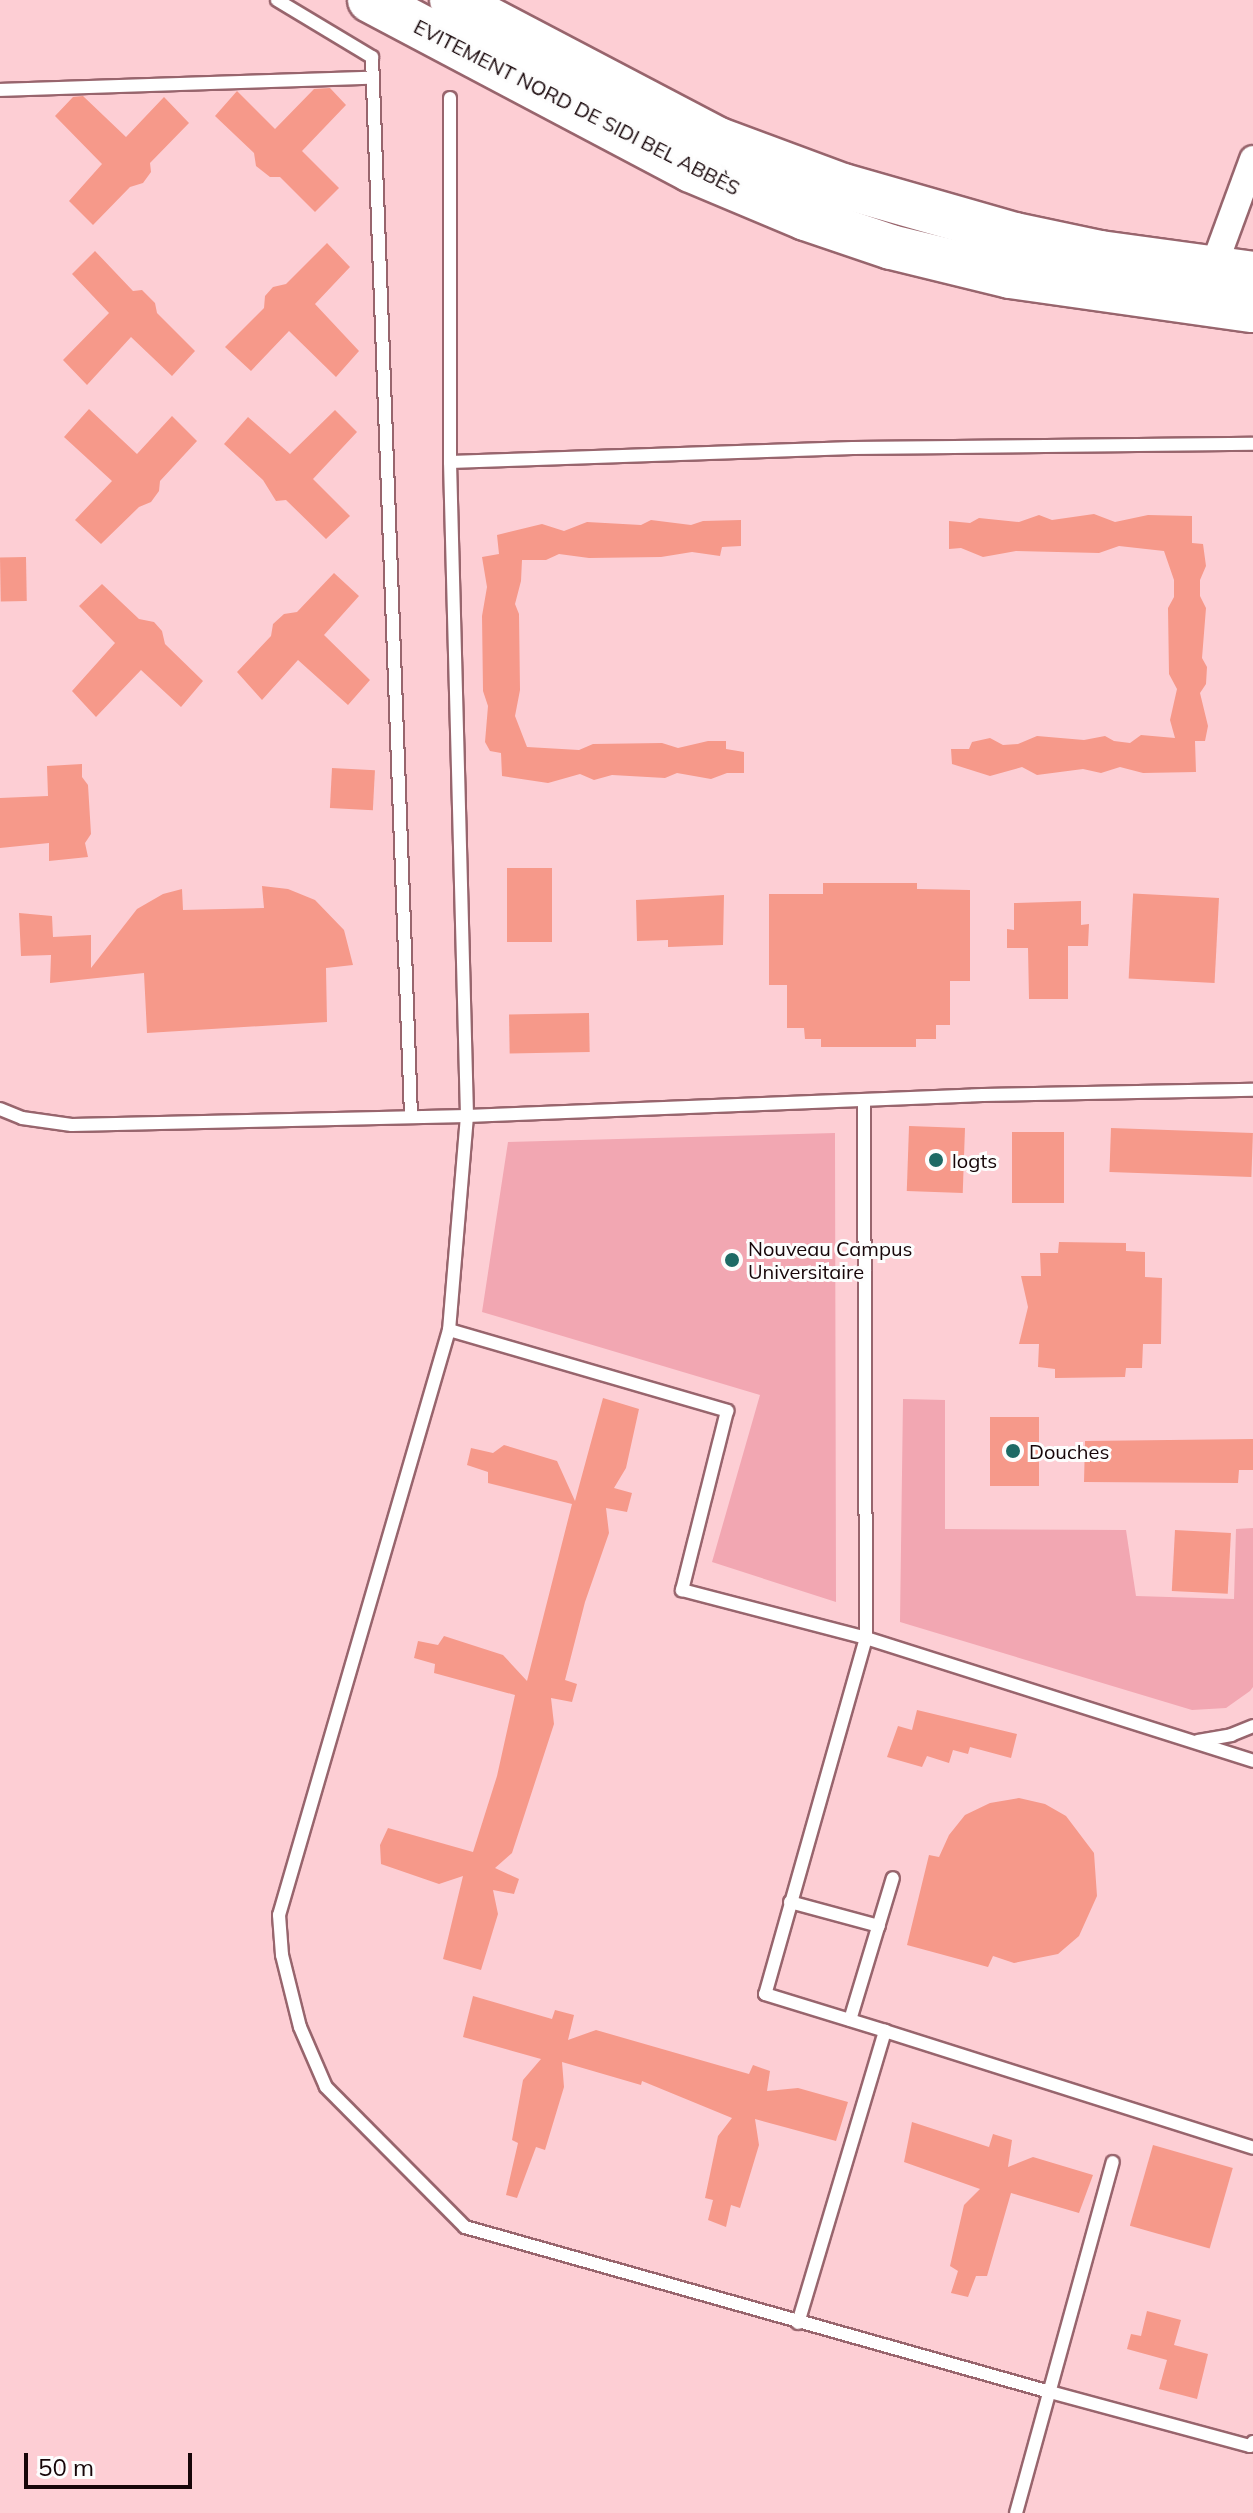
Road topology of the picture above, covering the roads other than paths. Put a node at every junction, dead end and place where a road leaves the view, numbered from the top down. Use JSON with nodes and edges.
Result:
{"nodes":[{"id":1,"x":277,"y":0,"type":"edge"},
{"id":2,"x":370,"y":0,"type":"edge"},
{"id":3,"x":452,"y":0,"type":"edge"},
{"id":4,"x":371,"y":78,"type":"junction"},
{"id":5,"x":0,"y":90,"type":"edge"},
{"id":6,"x":450,"y":98,"type":"dead end"},
{"id":7,"x":1253,"y":159,"type":"edge"},
{"id":8,"x":1233,"y":271,"type":"edge"},
{"id":9,"x":1253,"y":310,"type":"edge"},
{"id":10,"x":1253,"y":444,"type":"edge"},
{"id":11,"x":450,"y":462,"type":"junction"},
{"id":12,"x":1253,"y":1090,"type":"edge"},
{"id":13,"x":864,"y":1101,"type":"junction"},
{"id":14,"x":0,"y":1109,"type":"edge"},
{"id":15,"x":467,"y":1116,"type":"junction"},
{"id":16,"x":411,"y":1117,"type":"junction"},
{"id":17,"x":449,"y":1330,"type":"junction"},
{"id":18,"x":866,"y":1638,"type":"junction"},
{"id":19,"x":1253,"y":1726,"type":"edge"},
{"id":20,"x":1193,"y":1742,"type":"junction"},
{"id":21,"x":1253,"y":1761,"type":"edge"},
{"id":22,"x":893,"y":1878,"type":"dead end"},
{"id":23,"x":790,"y":1902,"type":"junction"},
{"id":24,"x":879,"y":1926,"type":"junction"},
{"id":25,"x":850,"y":2020,"type":"junction"},
{"id":26,"x":885,"y":2031,"type":"junction"},
{"id":27,"x":1253,"y":2148,"type":"edge"},
{"id":28,"x":1113,"y":2162,"type":"dead end"},
{"id":29,"x":798,"y":2323,"type":"junction"},
{"id":30,"x":1050,"y":2392,"type":"junction"},
{"id":31,"x":1253,"y":2442,"type":"edge"},
{"id":32,"x":1016,"y":2513,"type":"edge"}],
"edges":[{"from":1,"to":4,"type":"lane"},
{"from":2,"to":9,"type":"highway","name":"EVITEMENT NORD DE SIDI BEL ABBÈS"},
{"from":3,"to":8,"type":"highway","name":"EVITEMENT NORD DE SIDI BEL ABBÈS"},
{"from":4,"to":5,"type":"lane"},
{"from":4,"to":16,"type":"lane"},
{"from":6,"to":11,"type":"lane"},
{"from":7,"to":8,"type":"street"},
{"from":10,"to":11,"type":"lane"},
{"from":11,"to":15,"type":"lane"},
{"from":12,"to":13,"type":"lane"},
{"from":13,"to":15,"type":"lane"},
{"from":13,"to":18,"type":"lane"},
{"from":14,"to":16,"type":"lane"},
{"from":15,"to":16,"type":"lane"},
{"from":15,"to":17,"type":"lane"},
{"from":17,"to":18,"type":"lane"},
{"from":17,"to":29,"type":"lane"},
{"from":18,"to":20,"type":"lane"},
{"from":18,"to":23,"type":"lane"},
{"from":19,"to":20,"type":"lane"},
{"from":20,"to":21,"type":"lane"},
{"from":22,"to":24,"type":"lane"},
{"from":23,"to":24,"type":"lane"},
{"from":23,"to":25,"type":"lane"},
{"from":24,"to":25,"type":"lane"},
{"from":25,"to":26,"type":"lane"},
{"from":26,"to":27,"type":"lane"},
{"from":26,"to":29,"type":"lane"},
{"from":28,"to":30,"type":"lane"},
{"from":29,"to":30,"type":"lane"},
{"from":30,"to":31,"type":"lane"},
{"from":30,"to":32,"type":"lane"}]}
